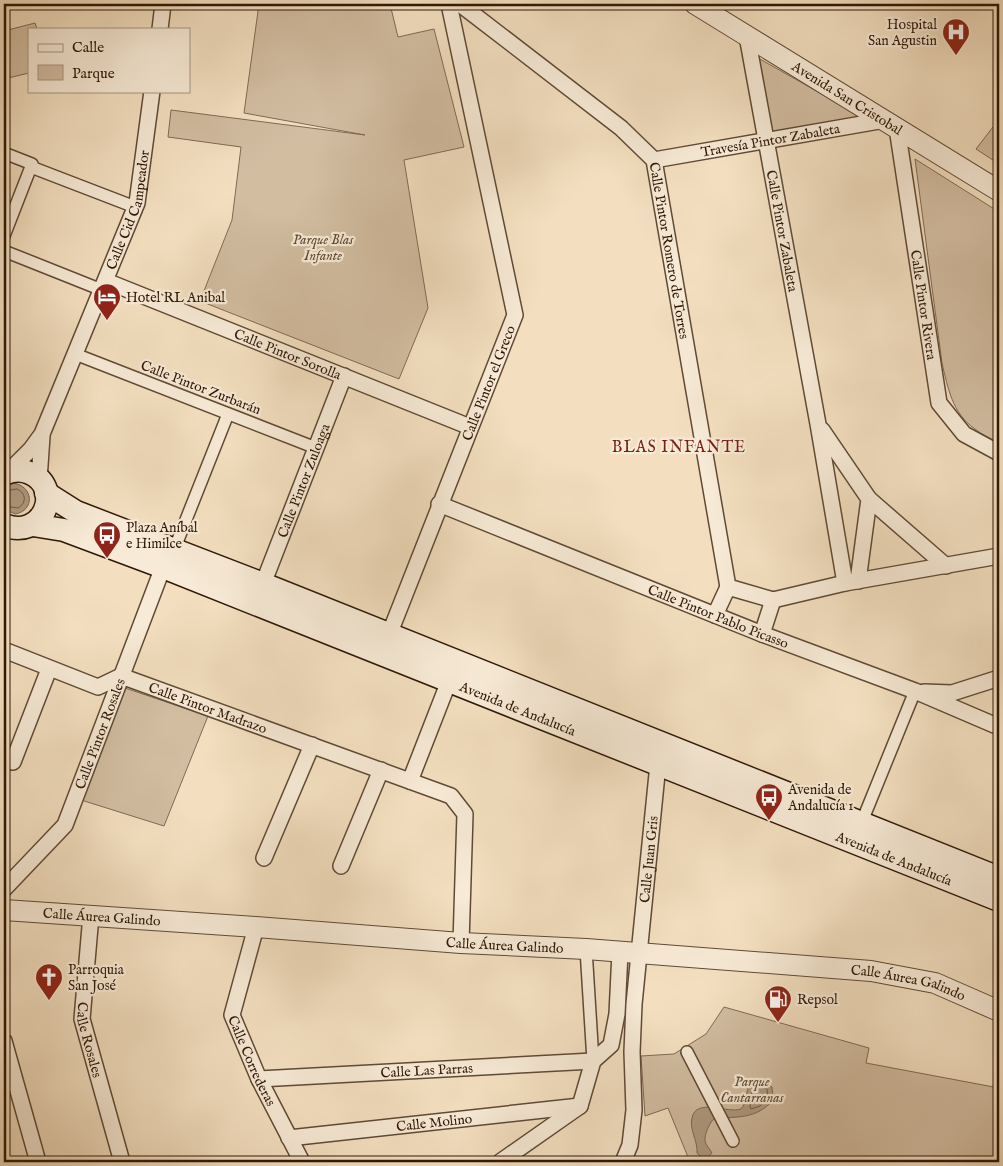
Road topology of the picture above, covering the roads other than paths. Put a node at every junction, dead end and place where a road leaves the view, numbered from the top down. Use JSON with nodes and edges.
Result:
{"nodes":[{"id":1,"x":163,"y":4,"type":"edge"},
{"id":2,"x":449,"y":4,"type":"edge"},
{"id":3,"x":460,"y":4,"type":"edge"},
{"id":4,"x":695,"y":4,"type":"edge"},
{"id":5,"x":160,"y":28,"type":"edge"},
{"id":6,"x":747,"y":36,"type":"junction"},
{"id":7,"x":152,"y":92,"type":"edge"},
{"id":8,"x":891,"y":124,"type":"junction"},
{"id":9,"x":767,"y":141,"type":"junction"},
{"id":10,"x":4,"y":153,"type":"edge"},
{"id":11,"x":654,"y":160,"type":"junction"},
{"id":12,"x":32,"y":166,"type":"junction"},
{"id":13,"x":999,"y":191,"type":"edge"},
{"id":14,"x":135,"y":207,"type":"junction"},
{"id":15,"x":4,"y":236,"type":"edge"},
{"id":16,"x":4,"y":251,"type":"edge"},
{"id":17,"x":104,"y":285,"type":"junction"},
{"id":18,"x":75,"y":354,"type":"junction"},
{"id":19,"x":344,"y":376,"type":"junction"},
{"id":20,"x":228,"y":414,"type":"junction"},
{"id":21,"x":818,"y":424,"type":"junction"},
{"id":22,"x":470,"y":426,"type":"junction"},
{"id":23,"x":42,"y":434,"type":"junction"},
{"id":24,"x":316,"y":448,"type":"junction"},
{"id":25,"x":999,"y":453,"type":"edge"},
{"id":26,"x":6,"y":473,"type":"edge"},
{"id":27,"x":43,"y":486,"type":"junction"},
{"id":28,"x":869,"y":499,"type":"junction"},
{"id":29,"x":439,"y":504,"type":"junction"},
{"id":30,"x":4,"y":525,"type":"edge"},
{"id":31,"x":33,"y":525,"type":"junction"},
{"id":32,"x":999,"y":556,"type":"edge"},
{"id":33,"x":168,"y":559,"type":"junction"},
{"id":34,"x":946,"y":566,"type":"junction"},
{"id":35,"x":852,"y":582,"type":"junction"},
{"id":36,"x":264,"y":584,"type":"junction"},
{"id":37,"x":728,"y":588,"type":"junction"},
{"id":38,"x":773,"y":600,"type":"junction"},
{"id":39,"x":715,"y":615,"type":"junction"},
{"id":40,"x":762,"y":634,"type":"junction"},
{"id":41,"x":389,"y":635,"type":"junction"},
{"id":42,"x":4,"y":650,"type":"edge"},
{"id":43,"x":49,"y":669,"type":"junction"},
{"id":44,"x":121,"y":676,"type":"junction"},
{"id":45,"x":999,"y":678,"type":"edge"},
{"id":46,"x":449,"y":681,"type":"junction"},
{"id":47,"x":915,"y":692,"type":"junction"},
{"id":48,"x":999,"y":727,"type":"edge"},
{"id":49,"x":312,"y":745,"type":"junction"},
{"id":50,"x":13,"y":762,"type":"dead end"},
{"id":51,"x":658,"y":764,"type":"junction"},
{"id":52,"x":381,"y":770,"type":"junction"},
{"id":53,"x":410,"y":781,"type":"junction"},
{"id":54,"x":861,"y":824,"type":"junction"},
{"id":55,"x":264,"y":858,"type":"dead end"},
{"id":56,"x":341,"y":866,"type":"dead end"},
{"id":57,"x":999,"y":878,"type":"edge"},
{"id":58,"x":5,"y":883,"type":"edge"},
{"id":59,"x":999,"y":900,"type":"edge"},
{"id":60,"x":4,"y":910,"type":"edge"},
{"id":61,"x":91,"y":916,"type":"junction"},
{"id":62,"x":256,"y":927,"type":"junction"},
{"id":63,"x":461,"y":943,"type":"junction"},
{"id":64,"x":586,"y":949,"type":"junction"},
{"id":65,"x":629,"y":953,"type":"junction"},
{"id":66,"x":999,"y":1009,"type":"edge"},
{"id":67,"x":4,"y":1041,"type":"edge"},
{"id":68,"x":687,"y":1052,"type":"dead end"},
{"id":69,"x":593,"y":1061,"type":"junction"},
{"id":70,"x":259,"y":1079,"type":"junction"},
{"id":71,"x":580,"y":1106,"type":"junction"},
{"id":72,"x":289,"y":1138,"type":"junction"},
{"id":73,"x":733,"y":1141,"type":"dead end"},
{"id":74,"x":38,"y":1162,"type":"edge"},
{"id":75,"x":122,"y":1162,"type":"edge"},
{"id":76,"x":302,"y":1162,"type":"edge"},
{"id":77,"x":500,"y":1162,"type":"edge"},
{"id":78,"x":623,"y":1162,"type":"edge"}],
"edges":[{"from":1,"to":5,"type":"street"},
{"from":2,"to":22,"type":"street","name":"Calle Pintor el Greco"},
{"from":3,"to":11,"type":"street","name":"Calle Pintor Romero de Torres"},
{"from":4,"to":6,"type":"street","name":"Avenida San Cristobal"},
{"from":6,"to":8,"type":"street","name":"Avenida San Cristobal"},
{"from":6,"to":9,"type":"street","name":"Calle Pintor Zabaleta"},
{"from":7,"to":14,"type":"street","name":"Calle Cid Campeador"},
{"from":8,"to":9,"type":"street","name":"Travesía Pintor Zabaleta"},
{"from":8,"to":13,"type":"street","name":"Avenida San Cristobal"},
{"from":8,"to":25,"type":"street","name":"Calle Pintor Rivera"},
{"from":9,"to":11,"type":"street","name":"Travesía Pintor Zabaleta"},
{"from":9,"to":21,"type":"street","name":"Calle Pintor Zabaleta"},
{"from":10,"to":12,"type":"street"},
{"from":11,"to":37,"type":"street","name":"Calle Pintor Romero de Torres"},
{"from":12,"to":14,"type":"street"},
{"from":12,"to":15,"type":"street"},
{"from":14,"to":17,"type":"street","name":"Calle Cid Campeador"},
{"from":16,"to":17,"type":"street"},
{"from":17,"to":18,"type":"street","name":"Calle Cid Campeador"},
{"from":17,"to":19,"type":"street","name":"Calle Pintor Sorolla"},
{"from":18,"to":20,"type":"street","name":"Calle Pintor Zurbarán"},
{"from":18,"to":23,"type":"street","name":"Calle Cid Campeador"},
{"from":19,"to":22,"type":"street","name":"Calle Pintor Sorolla"},
{"from":19,"to":24,"type":"street","name":"Calle Pintor Zuloaga"},
{"from":20,"to":24,"type":"street","name":"Calle Pintor Zurbarán"},
{"from":20,"to":33,"type":"street"},
{"from":21,"to":28,"type":"street","name":"Calle Pintor Zabaleta"},
{"from":21,"to":35,"type":"street","name":"Calle Pintor Zabaleta"},
{"from":22,"to":29,"type":"street","name":"Calle Pintor el Greco"},
{"from":23,"to":26,"type":"street","name":"Calle Cid Campeador"},
{"from":23,"to":27,"type":"street","name":"Calle Cid Campeador"},
{"from":24,"to":36,"type":"street","name":"Calle Pintor Zuloaga"},
{"from":26,"to":27,"type":"main road","name":"Avenida de Andalucía"},
{"from":27,"to":31,"type":"main road"},
{"from":27,"to":33,"type":"main road","name":"Avenida de Andalucía"},
{"from":28,"to":34,"type":"street","name":"Calle Pintor Zabaleta"},
{"from":28,"to":35,"type":"street"},
{"from":29,"to":39,"type":"street","name":"Calle Pintor Pablo Picasso"},
{"from":29,"to":41,"type":"street","name":"Calle Pintor el Greco"},
{"from":30,"to":31,"type":"main road","name":"Avenida de Andalucía"},
{"from":31,"to":33,"type":"main road","name":"Avenida de Andalucía"},
{"from":32,"to":34,"type":"street"},
{"from":33,"to":36,"type":"main road","name":"Avenida de Andalucía"},
{"from":33,"to":44,"type":"street","name":"Calle Pintor Rosales"},
{"from":33,"to":46,"type":"main road","name":"Avenida de Andalucía"},
{"from":34,"to":35,"type":"street"},
{"from":35,"to":38,"type":"street"},
{"from":36,"to":41,"type":"main road","name":"Avenida de Andalucía"},
{"from":37,"to":38,"type":"street"},
{"from":37,"to":39,"type":"street"},
{"from":38,"to":40,"type":"street"},
{"from":39,"to":40,"type":"street","name":"Calle Pintor Pablo Picasso"},
{"from":40,"to":47,"type":"street","name":"Calle Pintor Pablo Picasso"},
{"from":41,"to":54,"type":"main road","name":"Avenida de Andalucía"},
{"from":42,"to":43,"type":"street"},
{"from":43,"to":44,"type":"street"},
{"from":43,"to":50,"type":"street"},
{"from":44,"to":49,"type":"street","name":"Calle Pintor Madrazo"},
{"from":44,"to":58,"type":"street","name":"Calle Pintor Rosales"},
{"from":45,"to":47,"type":"street"},
{"from":46,"to":51,"type":"main road","name":"Avenida de Andalucía"},
{"from":46,"to":53,"type":"street"},
{"from":47,"to":48,"type":"street","name":"Calle Pintor Pablo Picasso"},
{"from":47,"to":54,"type":"street"},
{"from":49,"to":52,"type":"street","name":"Calle Pintor Madrazo"},
{"from":49,"to":55,"type":"street"},
{"from":51,"to":59,"type":"main road","name":"Avenida de Andalucía"},
{"from":51,"to":65,"type":"street","name":"Calle Juan Gris"},
{"from":52,"to":53,"type":"street","name":"Calle Pintor Madrazo"},
{"from":52,"to":56,"type":"street"},
{"from":53,"to":63,"type":"street","name":"Calle Pintor Madrazo"},
{"from":54,"to":57,"type":"main road","name":"Avenida de Andalucía"},
{"from":60,"to":61,"type":"street","name":"Calle Áurea Galindo"},
{"from":61,"to":62,"type":"street","name":"Calle Áurea Galindo"},
{"from":61,"to":75,"type":"street","name":"Calle Rosales"},
{"from":62,"to":63,"type":"street","name":"Calle Áurea Galindo"},
{"from":62,"to":70,"type":"street","name":"Calle Correderas"},
{"from":63,"to":64,"type":"street","name":"Calle Áurea Galindo"},
{"from":64,"to":65,"type":"street","name":"Calle Áurea Galindo"},
{"from":64,"to":69,"type":"street"},
{"from":65,"to":66,"type":"street","name":"Calle Áurea Galindo"},
{"from":65,"to":69,"type":"street"},
{"from":65,"to":78,"type":"street"},
{"from":67,"to":74,"type":"street"},
{"from":68,"to":73,"type":"street"},
{"from":69,"to":70,"type":"street","name":"Calle Las Parras"},
{"from":69,"to":71,"type":"street"},
{"from":70,"to":72,"type":"street","name":"Calle Correderas"},
{"from":71,"to":72,"type":"street","name":"Calle Molino"},
{"from":71,"to":77,"type":"street"},
{"from":72,"to":76,"type":"street","name":"Calle Correderas"}]}
